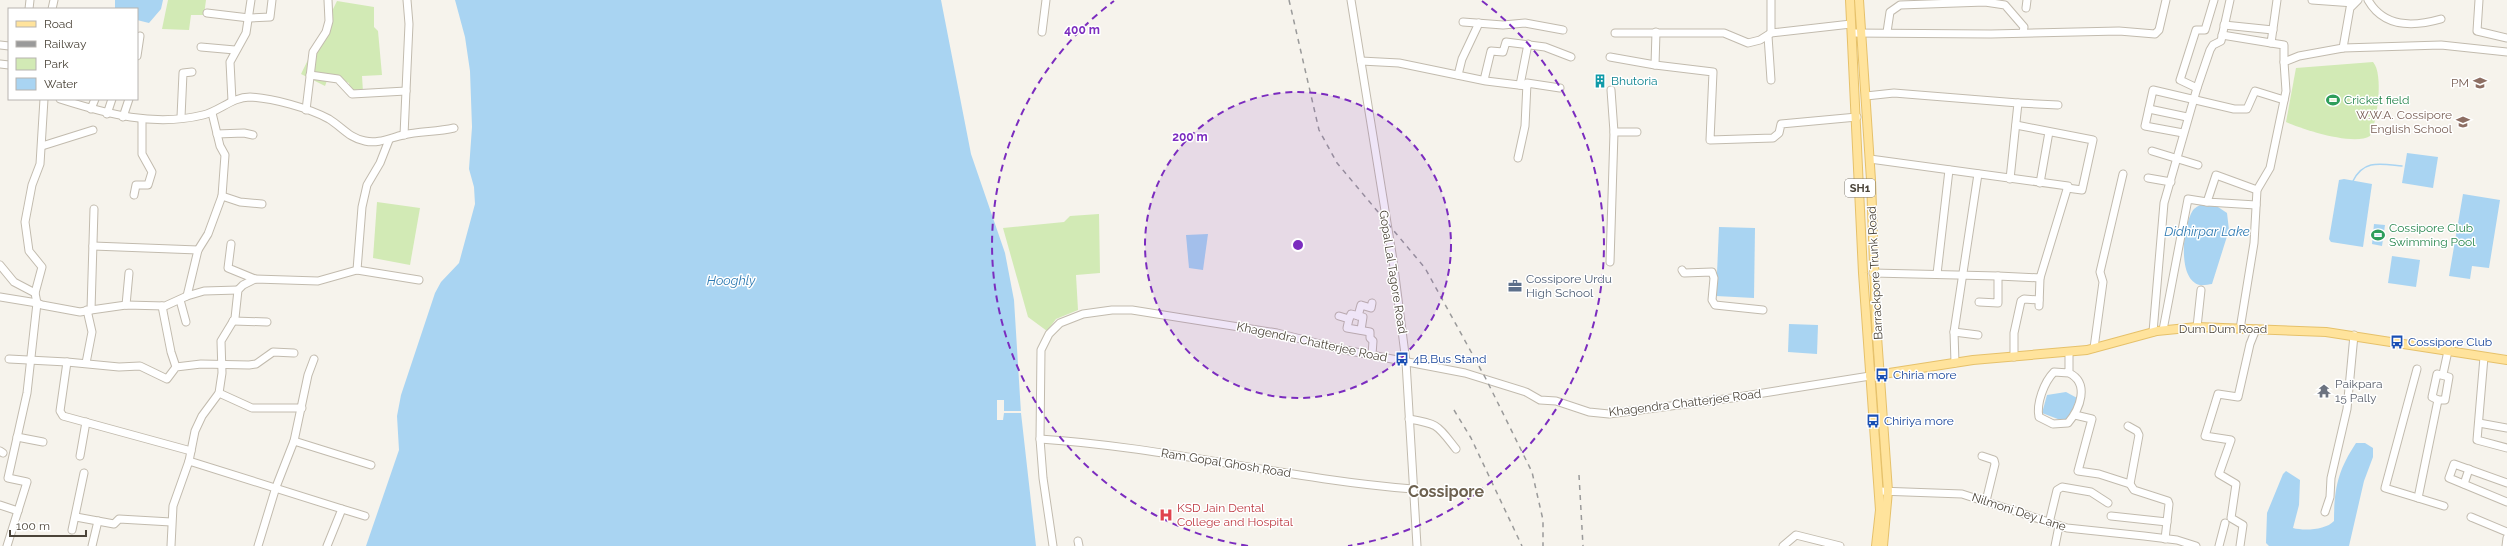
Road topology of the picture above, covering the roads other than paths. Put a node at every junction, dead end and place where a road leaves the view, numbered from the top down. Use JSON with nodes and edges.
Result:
{"nodes":[{"id":1,"x":251,"y":0,"type":"edge"},
{"id":2,"x":272,"y":0,"type":"edge"},
{"id":3,"x":328,"y":0,"type":"edge"},
{"id":4,"x":407,"y":0,"type":"edge"},
{"id":5,"x":1046,"y":0,"type":"edge"},
{"id":6,"x":1351,"y":0,"type":"edge"},
{"id":7,"x":1771,"y":0,"type":"edge"},
{"id":8,"x":1850,"y":0,"type":"edge"},
{"id":9,"x":1859,"y":0,"type":"edge"},
{"id":10,"x":2027,"y":0,"type":"edge"},
{"id":11,"x":2166,"y":0,"type":"edge"},
{"id":12,"x":2212,"y":0,"type":"edge"},
{"id":13,"x":2230,"y":0,"type":"edge"},
{"id":14,"x":2277,"y":0,"type":"edge"},
{"id":15,"x":2312,"y":0,"type":"edge"},
{"id":16,"x":2368,"y":0,"type":"edge"},
{"id":17,"x":2479,"y":0,"type":"edge"},
{"id":18,"x":2356,"y":2,"type":"edge"},
{"id":19,"x":2026,"y":8,"type":"dead end"},
{"id":20,"x":207,"y":13,"type":"dead end"},
{"id":21,"x":248,"y":18,"type":"junction"},
{"id":22,"x":2441,"y":19,"type":"dead end"},
{"id":23,"x":1463,"y":22,"type":"dead end"},
{"id":24,"x":1479,"y":23,"type":"junction"},
{"id":25,"x":2224,"y":25,"type":"junction"},
{"id":26,"x":1852,"y":28,"type":"junction"},
{"id":27,"x":1563,"y":30,"type":"dead end"},
{"id":28,"x":2272,"y":30,"type":"junction"},
{"id":29,"x":1042,"y":32,"type":"dead end"},
{"id":30,"x":1656,"y":32,"type":"junction"},
{"id":31,"x":1861,"y":32,"type":"junction"},
{"id":32,"x":1887,"y":32,"type":"junction"},
{"id":33,"x":2023,"y":32,"type":"junction"},
{"id":34,"x":1615,"y":34,"type":"dead end"},
{"id":35,"x":1769,"y":34,"type":"junction"},
{"id":36,"x":2222,"y":35,"type":"junction"},
{"id":37,"x":140,"y":36,"type":"dead end"},
{"id":38,"x":2507,"y":38,"type":"edge"},
{"id":39,"x":2271,"y":43,"type":"junction"},
{"id":40,"x":1528,"y":44,"type":"junction"},
{"id":41,"x":201,"y":47,"type":"dead end"},
{"id":42,"x":2343,"y":48,"type":"junction"},
{"id":43,"x":138,"y":49,"type":"edge"},
{"id":44,"x":235,"y":50,"type":"junction"},
{"id":45,"x":2507,"y":52,"type":"edge"},
{"id":46,"x":1571,"y":57,"type":"dead end"},
{"id":47,"x":1610,"y":58,"type":"dead end"},
{"id":48,"x":1361,"y":62,"type":"junction"},
{"id":49,"x":2284,"y":62,"type":"junction"},
{"id":50,"x":1655,"y":65,"type":"junction"},
{"id":51,"x":192,"y":72,"type":"dead end"},
{"id":52,"x":310,"y":75,"type":"junction"},
{"id":53,"x":1458,"y":75,"type":"junction"},
{"id":54,"x":1484,"y":80,"type":"junction"},
{"id":55,"x":1771,"y":80,"type":"dead end"},
{"id":56,"x":1523,"y":85,"type":"junction"},
{"id":57,"x":1560,"y":88,"type":"dead end"},
{"id":58,"x":2197,"y":88,"type":"junction"},
{"id":59,"x":1611,"y":90,"type":"dead end"},
{"id":60,"x":406,"y":91,"type":"junction"},
{"id":61,"x":1866,"y":96,"type":"junction"},
{"id":62,"x":2192,"y":99,"type":"junction"},
{"id":63,"x":44,"y":100,"type":"edge"},
{"id":64,"x":63,"y":100,"type":"edge"},
{"id":65,"x":95,"y":100,"type":"edge"},
{"id":66,"x":112,"y":100,"type":"edge"},
{"id":67,"x":129,"y":100,"type":"edge"},
{"id":68,"x":2284,"y":100,"type":"junction"},
{"id":69,"x":232,"y":101,"type":"junction"},
{"id":70,"x":2018,"y":102,"type":"junction"},
{"id":71,"x":2058,"y":105,"type":"dead end"},
{"id":72,"x":91,"y":109,"type":"junction"},
{"id":73,"x":2149,"y":109,"type":"junction"},
{"id":74,"x":306,"y":110,"type":"junction"},
{"id":75,"x":212,"y":113,"type":"junction"},
{"id":76,"x":107,"y":114,"type":"junction"},
{"id":77,"x":123,"y":117,"type":"junction"},
{"id":78,"x":181,"y":117,"type":"junction"},
{"id":79,"x":1857,"y":117,"type":"junction"},
{"id":80,"x":2187,"y":117,"type":"junction"},
{"id":81,"x":142,"y":119,"type":"junction"},
{"id":82,"x":2016,"y":125,"type":"junction"},
{"id":83,"x":454,"y":128,"type":"dead end"},
{"id":84,"x":93,"y":130,"type":"dead end"},
{"id":85,"x":1614,"y":132,"type":"junction"},
{"id":86,"x":1637,"y":132,"type":"dead end"},
{"id":87,"x":2049,"y":132,"type":"junction"},
{"id":88,"x":2184,"y":133,"type":"junction"},
{"id":89,"x":217,"y":134,"type":"junction"},
{"id":90,"x":253,"y":135,"type":"dead end"},
{"id":91,"x":404,"y":135,"type":"junction"},
{"id":92,"x":389,"y":140,"type":"junction"},
{"id":93,"x":42,"y":146,"type":"junction"},
{"id":94,"x":2152,"y":151,"type":"dead end"},
{"id":95,"x":1518,"y":158,"type":"dead end"},
{"id":96,"x":2177,"y":158,"type":"junction"},
{"id":97,"x":1870,"y":159,"type":"junction"},
{"id":98,"x":2198,"y":165,"type":"dead end"},
{"id":99,"x":1949,"y":170,"type":"junction"},
{"id":100,"x":1977,"y":174,"type":"junction"},
{"id":101,"x":2123,"y":174,"type":"dead end"},
{"id":102,"x":2148,"y":178,"type":"dead end"},
{"id":103,"x":2010,"y":179,"type":"junction"},
{"id":104,"x":2171,"y":182,"type":"junction"},
{"id":105,"x":2040,"y":183,"type":"junction"},
{"id":106,"x":1860,"y":186,"type":"junction"},
{"id":107,"x":1871,"y":186,"type":"junction"},
{"id":108,"x":2067,"y":188,"type":"junction"},
{"id":109,"x":2257,"y":190,"type":"junction"},
{"id":110,"x":134,"y":195,"type":"dead end"},
{"id":111,"x":222,"y":196,"type":"junction"},
{"id":112,"x":2207,"y":202,"type":"junction"},
{"id":113,"x":262,"y":204,"type":"dead end"},
{"id":114,"x":2256,"y":205,"type":"junction"},
{"id":115,"x":94,"y":209,"type":"dead end"},
{"id":116,"x":231,"y":244,"type":"dead end"},
{"id":117,"x":93,"y":246,"type":"junction"},
{"id":118,"x":198,"y":250,"type":"junction"},
{"id":119,"x":1610,"y":262,"type":"dead end"},
{"id":120,"x":0,"y":265,"type":"edge"},
{"id":121,"x":357,"y":270,"type":"junction"},
{"id":122,"x":1682,"y":270,"type":"dead end"},
{"id":123,"x":129,"y":273,"type":"dead end"},
{"id":124,"x":1873,"y":273,"type":"junction"},
{"id":125,"x":1937,"y":274,"type":"junction"},
{"id":126,"x":1962,"y":276,"type":"junction"},
{"id":127,"x":1998,"y":276,"type":"junction"},
{"id":128,"x":2040,"y":278,"type":"junction"},
{"id":129,"x":255,"y":279,"type":"junction"},
{"id":130,"x":419,"y":280,"type":"dead end"},
{"id":131,"x":238,"y":290,"type":"junction"},
{"id":132,"x":2201,"y":290,"type":"dead end"},
{"id":133,"x":35,"y":293,"type":"junction"},
{"id":134,"x":0,"y":296,"type":"edge"},
{"id":135,"x":184,"y":298,"type":"junction"},
{"id":136,"x":1979,"y":302,"type":"dead end"},
{"id":137,"x":37,"y":303,"type":"junction"},
{"id":138,"x":1372,"y":303,"type":"dead end"},
{"id":139,"x":126,"y":305,"type":"junction"},
{"id":140,"x":162,"y":306,"type":"junction"},
{"id":141,"x":89,"y":310,"type":"junction"},
{"id":142,"x":1762,"y":310,"type":"dead end"},
{"id":143,"x":1339,"y":316,"type":"dead end"},
{"id":144,"x":1358,"y":316,"type":"junction"},
{"id":145,"x":1349,"y":319,"type":"junction"},
{"id":146,"x":233,"y":321,"type":"junction"},
{"id":147,"x":186,"y":322,"type":"dead end"},
{"id":148,"x":267,"y":322,"type":"dead end"},
{"id":149,"x":2197,"y":327,"type":"junction"},
{"id":150,"x":2240,"y":329,"type":"junction"},
{"id":151,"x":2256,"y":329,"type":"junction"},
{"id":152,"x":1361,"y":330,"type":"junction"},
{"id":153,"x":2163,"y":330,"type":"junction"},
{"id":154,"x":1954,"y":332,"type":"junction"},
{"id":155,"x":2153,"y":332,"type":"junction"},
{"id":156,"x":1978,"y":335,"type":"dead end"},
{"id":157,"x":2354,"y":335,"type":"junction"},
{"id":158,"x":2094,"y":348,"type":"junction"},
{"id":159,"x":2448,"y":351,"type":"junction"},
{"id":160,"x":2069,"y":352,"type":"junction"},
{"id":161,"x":294,"y":353,"type":"dead end"},
{"id":162,"x":1372,"y":355,"type":"junction"},
{"id":163,"x":2014,"y":357,"type":"junction"},
{"id":164,"x":2484,"y":357,"type":"junction"},
{"id":165,"x":10,"y":359,"type":"dead end"},
{"id":166,"x":314,"y":359,"type":"dead end"},
{"id":167,"x":2507,"y":360,"type":"edge"},
{"id":168,"x":30,"y":361,"type":"junction"},
{"id":169,"x":66,"y":362,"type":"junction"},
{"id":170,"x":1406,"y":362,"type":"junction"},
{"id":171,"x":86,"y":363,"type":"junction"},
{"id":172,"x":1955,"y":363,"type":"junction"},
{"id":173,"x":222,"y":364,"type":"junction"},
{"id":174,"x":176,"y":367,"type":"junction"},
{"id":175,"x":2417,"y":369,"type":"dead end"},
{"id":176,"x":2069,"y":373,"type":"junction"},
{"id":177,"x":1880,"y":374,"type":"junction"},
{"id":178,"x":2443,"y":374,"type":"junction"},
{"id":179,"x":1870,"y":376,"type":"junction"},
{"id":180,"x":219,"y":393,"type":"junction"},
{"id":181,"x":2438,"y":400,"type":"junction"},
{"id":182,"x":302,"y":408,"type":"junction"},
{"id":183,"x":2074,"y":415,"type":"junction"},
{"id":184,"x":1409,"y":419,"type":"junction"},
{"id":185,"x":86,"y":422,"type":"junction"},
{"id":186,"x":2479,"y":424,"type":"junction"},
{"id":187,"x":2131,"y":425,"type":"dead end"},
{"id":188,"x":2507,"y":428,"type":"edge"},
{"id":189,"x":17,"y":438,"type":"junction"},
{"id":190,"x":1040,"y":439,"type":"junction"},
{"id":191,"x":294,"y":441,"type":"junction"},
{"id":192,"x":43,"y":442,"type":"dead end"},
{"id":193,"x":2507,"y":448,"type":"edge"},
{"id":194,"x":1456,"y":449,"type":"dead end"},
{"id":195,"x":191,"y":451,"type":"junction"},
{"id":196,"x":80,"y":456,"type":"dead end"},
{"id":197,"x":1982,"y":456,"type":"dead end"},
{"id":198,"x":189,"y":461,"type":"junction"},
{"id":199,"x":371,"y":465,"type":"dead end"},
{"id":200,"x":2469,"y":469,"type":"junction"},
{"id":201,"x":84,"y":473,"type":"dead end"},
{"id":202,"x":2507,"y":483,"type":"edge"},
{"id":203,"x":2130,"y":484,"type":"junction"},
{"id":204,"x":2464,"y":484,"type":"junction"},
{"id":205,"x":276,"y":487,"type":"junction"},
{"id":206,"x":1413,"y":488,"type":"junction"},
{"id":207,"x":1879,"y":491,"type":"junction"},
{"id":208,"x":1888,"y":491,"type":"junction"},
{"id":209,"x":2418,"y":498,"type":"junction"},
{"id":210,"x":1986,"y":501,"type":"junction"},
{"id":211,"x":2507,"y":502,"type":"edge"},
{"id":212,"x":2108,"y":503,"type":"dead end"},
{"id":213,"x":0,"y":505,"type":"edge"},
{"id":214,"x":2444,"y":506,"type":"dead end"},
{"id":215,"x":342,"y":510,"type":"junction"},
{"id":216,"x":18,"y":511,"type":"junction"},
{"id":217,"x":2325,"y":512,"type":"dead end"},
{"id":218,"x":365,"y":516,"type":"dead end"},
{"id":219,"x":2111,"y":516,"type":"dead end"},
{"id":220,"x":76,"y":517,"type":"junction"},
{"id":221,"x":2471,"y":517,"type":"dead end"},
{"id":222,"x":98,"y":521,"type":"junction"},
{"id":223,"x":171,"y":522,"type":"junction"},
{"id":224,"x":2167,"y":522,"type":"junction"},
{"id":225,"x":2049,"y":523,"type":"junction"},
{"id":226,"x":2226,"y":523,"type":"dead end"},
{"id":227,"x":2060,"y":526,"type":"junction"},
{"id":228,"x":72,"y":530,"type":"dead end"},
{"id":229,"x":2507,"y":532,"type":"edge"},
{"id":230,"x":2165,"y":539,"type":"junction"},
{"id":231,"x":2177,"y":543,"type":"edge"},
{"id":232,"x":7,"y":546,"type":"edge"},
{"id":233,"x":92,"y":546,"type":"edge"},
{"id":234,"x":171,"y":546,"type":"edge"},
{"id":235,"x":258,"y":546,"type":"edge"},
{"id":236,"x":327,"y":546,"type":"edge"},
{"id":237,"x":1053,"y":546,"type":"edge"},
{"id":238,"x":1417,"y":546,"type":"edge"},
{"id":239,"x":1783,"y":546,"type":"edge"},
{"id":240,"x":1840,"y":546,"type":"edge"},
{"id":241,"x":1876,"y":546,"type":"edge"},
{"id":242,"x":1883,"y":546,"type":"edge"},
{"id":243,"x":2055,"y":546,"type":"edge"},
{"id":244,"x":2196,"y":546,"type":"edge"},
{"id":245,"x":2219,"y":546,"type":"edge"},
{"id":246,"x":2240,"y":546,"type":"edge"}],
"edges":[{"from":1,"to":21,"type":"street"},
{"from":2,"to":21,"type":"street"},
{"from":3,"to":52,"type":"street"},
{"from":4,"to":60,"type":"street"},
{"from":5,"to":29,"type":"street"},
{"from":6,"to":48,"type":"street","name":"Gopal Lal Tagore Road"},
{"from":7,"to":35,"type":"street"},
{"from":8,"to":26,"type":"main road","name":"Barrackpore Trunk Road","number":"SH1"},
{"from":9,"to":31,"type":"main road","name":"Barrackpore Trunk Road","number":"SH1"},
{"from":10,"to":19,"type":"street"},
{"from":11,"to":33,"type":"street"},
{"from":12,"to":58,"type":"street"},
{"from":13,"to":25,"type":"street"},
{"from":14,"to":28,"type":"street"},
{"from":15,"to":18,"type":"street"},
{"from":16,"to":22,"type":"street"},
{"from":17,"to":38,"type":"street"},
{"from":18,"to":42,"type":"street"},
{"from":20,"to":21,"type":"street"},
{"from":21,"to":44,"type":"street"},
{"from":23,"to":24,"type":"street"},
{"from":24,"to":27,"type":"street"},
{"from":24,"to":53,"type":"street"},
{"from":25,"to":28,"type":"street"},
{"from":25,"to":36,"type":"street"},
{"from":26,"to":31,"type":"street"},
{"from":26,"to":35,"type":"street"},
{"from":26,"to":79,"type":"main road","name":"Barrackpore Trunk Road","number":"SH1"},
{"from":28,"to":39,"type":"street"},
{"from":30,"to":34,"type":"street"},
{"from":30,"to":35,"type":"street"},
{"from":30,"to":50,"type":"street"},
{"from":31,"to":32,"type":"street"},
{"from":31,"to":61,"type":"main road","name":"Barrackpore Trunk Road","number":"SH1"},
{"from":32,"to":33,"type":"street"},
{"from":32,"to":33,"type":"street"},
{"from":35,"to":55,"type":"street"},
{"from":36,"to":39,"type":"street"},
{"from":36,"to":58,"type":"street"},
{"from":37,"to":43,"type":"street"},
{"from":39,"to":49,"type":"street"},
{"from":40,"to":46,"type":"street"},
{"from":40,"to":54,"type":"street"},
{"from":40,"to":56,"type":"street"},
{"from":41,"to":44,"type":"street"},
{"from":42,"to":45,"type":"street"},
{"from":42,"to":49,"type":"street"},
{"from":44,"to":69,"type":"street"},
{"from":47,"to":50,"type":"street"},
{"from":48,"to":53,"type":"street"},
{"from":48,"to":170,"type":"street","name":"Gopal Lal Tagore Road"},
{"from":49,"to":68,"type":"street"},
{"from":50,"to":79,"type":"street"},
{"from":51,"to":78,"type":"street"},
{"from":52,"to":60,"type":"street"},
{"from":52,"to":74,"type":"street"},
{"from":53,"to":54,"type":"street"},
{"from":54,"to":56,"type":"street"},
{"from":56,"to":57,"type":"street"},
{"from":56,"to":95,"type":"street"},
{"from":58,"to":62,"type":"street"},
{"from":59,"to":85,"type":"street"},
{"from":60,"to":91,"type":"street"},
{"from":61,"to":70,"type":"street"},
{"from":61,"to":97,"type":"main road","name":"Barrackpore Trunk Road","number":"SH1"},
{"from":62,"to":68,"type":"street"},
{"from":62,"to":73,"type":"street"},
{"from":62,"to":80,"type":"street"},
{"from":63,"to":93,"type":"street"},
{"from":64,"to":72,"type":"street"},
{"from":65,"to":72,"type":"street"},
{"from":66,"to":76,"type":"street"},
{"from":67,"to":77,"type":"street"},
{"from":68,"to":109,"type":"street"},
{"from":69,"to":74,"type":"street"},
{"from":69,"to":75,"type":"street"},
{"from":70,"to":71,"type":"street"},
{"from":70,"to":82,"type":"street"},
{"from":72,"to":76,"type":"street"},
{"from":73,"to":80,"type":"street"},
{"from":73,"to":88,"type":"street"},
{"from":74,"to":92,"type":"street"},
{"from":75,"to":78,"type":"street"},
{"from":75,"to":89,"type":"street"},
{"from":76,"to":77,"type":"street"},
{"from":77,"to":81,"type":"street"},
{"from":78,"to":81,"type":"street"},
{"from":79,"to":106,"type":"main road","name":"Barrackpore Trunk Road","number":"SH1"},
{"from":80,"to":88,"type":"street"},
{"from":81,"to":110,"type":"street"},
{"from":82,"to":87,"type":"street"},
{"from":82,"to":103,"type":"street"},
{"from":83,"to":91,"type":"street"},
{"from":84,"to":93,"type":"street"},
{"from":85,"to":86,"type":"street"},
{"from":85,"to":119,"type":"street"},
{"from":87,"to":105,"type":"street"},
{"from":87,"to":108,"type":"street"},
{"from":88,"to":96,"type":"street"},
{"from":89,"to":90,"type":"street"},
{"from":89,"to":111,"type":"street"},
{"from":91,"to":92,"type":"street"},
{"from":92,"to":121,"type":"street"},
{"from":93,"to":133,"type":"street"},
{"from":94,"to":96,"type":"street"},
{"from":96,"to":98,"type":"street"},
{"from":96,"to":104,"type":"street"},
{"from":97,"to":99,"type":"street"},
{"from":97,"to":107,"type":"main road","name":"Barrackpore Trunk Road","number":"SH1"},
{"from":99,"to":100,"type":"street"},
{"from":99,"to":125,"type":"street"},
{"from":100,"to":103,"type":"street"},
{"from":100,"to":126,"type":"street"},
{"from":101,"to":158,"type":"street"},
{"from":102,"to":104,"type":"street"},
{"from":103,"to":105,"type":"street"},
{"from":104,"to":155,"type":"street"},
{"from":105,"to":108,"type":"street"},
{"from":106,"to":107,"type":"main road"},
{"from":106,"to":179,"type":"main road","name":"Barrackpore Trunk Road","number":"SH1"},
{"from":107,"to":124,"type":"main road","name":"Barrackpore Trunk Road","number":"SH1"},
{"from":108,"to":128,"type":"street"},
{"from":109,"to":112,"type":"street"},
{"from":109,"to":114,"type":"street"},
{"from":111,"to":113,"type":"street"},
{"from":111,"to":118,"type":"street"},
{"from":112,"to":114,"type":"street"},
{"from":112,"to":153,"type":"street"},
{"from":114,"to":150,"type":"street"},
{"from":115,"to":117,"type":"street"},
{"from":116,"to":129,"type":"street"},
{"from":117,"to":118,"type":"street"},
{"from":117,"to":141,"type":"street"},
{"from":118,"to":135,"type":"street"},
{"from":120,"to":133,"type":"street"},
{"from":121,"to":129,"type":"street"},
{"from":121,"to":130,"type":"street"},
{"from":122,"to":142,"type":"street"},
{"from":123,"to":139,"type":"street"},
{"from":124,"to":125,"type":"street"},
{"from":124,"to":177,"type":"main road","name":"Barrackpore Trunk Road","number":"SH1"},
{"from":125,"to":126,"type":"street"},
{"from":126,"to":127,"type":"street"},
{"from":126,"to":154,"type":"street"},
{"from":127,"to":128,"type":"street"},
{"from":127,"to":136,"type":"street"},
{"from":128,"to":163,"type":"street"},
{"from":129,"to":131,"type":"street"},
{"from":131,"to":135,"type":"street"},
{"from":131,"to":146,"type":"street"},
{"from":132,"to":149,"type":"street"},
{"from":133,"to":137,"type":"street"},
{"from":134,"to":137,"type":"street"},
{"from":135,"to":140,"type":"street"},
{"from":135,"to":147,"type":"street"},
{"from":137,"to":141,"type":"street"},
{"from":137,"to":168,"type":"street"},
{"from":138,"to":144,"type":"street"},
{"from":139,"to":140,"type":"street"},
{"from":139,"to":141,"type":"street"},
{"from":140,"to":174,"type":"street"},
{"from":141,"to":171,"type":"street"},
{"from":143,"to":145,"type":"street"},
{"from":144,"to":145,"type":"street"},
{"from":144,"to":152,"type":"street"},
{"from":145,"to":152,"type":"street"},
{"from":146,"to":148,"type":"street"},
{"from":146,"to":173,"type":"street"},
{"from":149,"to":150,"type":"main road","name":"Dum Dum Road"},
{"from":149,"to":153,"type":"main road","name":"Dum Dum Road"},
{"from":150,"to":151,"type":"main road","name":"Dum Dum Road"},
{"from":151,"to":157,"type":"main road","name":"Dum Dum Road"},
{"from":151,"to":246,"type":"street"},
{"from":152,"to":162,"type":"street"},
{"from":153,"to":155,"type":"main road","name":"Dum Dum Road"},
{"from":154,"to":156,"type":"street"},
{"from":154,"to":172,"type":"street"},
{"from":155,"to":158,"type":"main road","name":"Dum Dum Road"},
{"from":157,"to":159,"type":"main road","name":"Dum Dum Road"},
{"from":157,"to":217,"type":"street"},
{"from":158,"to":160,"type":"main road","name":"Dum Dum Road"},
{"from":159,"to":164,"type":"main road","name":"Dum Dum Road"},
{"from":159,"to":178,"type":"street"},
{"from":160,"to":163,"type":"main road","name":"Dum Dum Road"},
{"from":160,"to":176,"type":"street"},
{"from":161,"to":173,"type":"street"},
{"from":162,"to":170,"type":"street","name":"Khagendra Chatterjee Road"},
{"from":162,"to":190,"type":"street","name":"Khagendra Chatterjee Road"},
{"from":163,"to":172,"type":"main road","name":"Dum Dum Road"},
{"from":164,"to":167,"type":"main road","name":"Dum Dum Road"},
{"from":164,"to":186,"type":"street"},
{"from":165,"to":168,"type":"street"},
{"from":166,"to":182,"type":"street"},
{"from":168,"to":169,"type":"street"},
{"from":168,"to":189,"type":"street"},
{"from":169,"to":171,"type":"street"},
{"from":169,"to":185,"type":"street"},
{"from":170,"to":179,"type":"street","name":"Khagendra Chatterjee Road"},
{"from":170,"to":184,"type":"street","name":"Gopal Lal Tagore Road"},
{"from":171,"to":174,"type":"street"},
{"from":172,"to":177,"type":"main road","name":"Dum Dum Road"},
{"from":173,"to":174,"type":"street"},
{"from":173,"to":180,"type":"street"},
{"from":175,"to":209,"type":"street"},
{"from":176,"to":183,"type":"street"},
{"from":176,"to":183,"type":"street"},
{"from":177,"to":179,"type":"main road","name":"Dum Dum Road"},
{"from":177,"to":208,"type":"main road","name":"Barrackpore Trunk Road","number":"SH1"},
{"from":178,"to":181,"type":"street"},
{"from":178,"to":181,"type":"street"},
{"from":179,"to":207,"type":"main road","name":"Barrackpore Trunk Road","number":"SH1"},
{"from":180,"to":182,"type":"street"},
{"from":180,"to":195,"type":"street"},
{"from":181,"to":209,"type":"street"},
{"from":182,"to":191,"type":"street"},
{"from":183,"to":203,"type":"street"},
{"from":184,"to":194,"type":"street"},
{"from":184,"to":206,"type":"street","name":"Gopal Lal Tagore Road"},
{"from":185,"to":195,"type":"street"},
{"from":185,"to":196,"type":"street"},
{"from":186,"to":188,"type":"street"},
{"from":186,"to":193,"type":"street"},
{"from":187,"to":203,"type":"street"},
{"from":189,"to":192,"type":"street"},
{"from":189,"to":216,"type":"street"},
{"from":190,"to":206,"type":"street","name":"Ram Gopal Ghosh Road"},
{"from":190,"to":237,"type":"street","name":"Khagendra Chatterjee Road"},
{"from":191,"to":199,"type":"street"},
{"from":191,"to":205,"type":"street"},
{"from":195,"to":198,"type":"street"},
{"from":197,"to":210,"type":"street"},
{"from":198,"to":205,"type":"street"},
{"from":198,"to":223,"type":"street"},
{"from":200,"to":202,"type":"street"},
{"from":200,"to":204,"type":"street"},
{"from":200,"to":204,"type":"street"},
{"from":201,"to":220,"type":"street"},
{"from":203,"to":224,"type":"street"},
{"from":204,"to":211,"type":"street"},
{"from":205,"to":215,"type":"street"},
{"from":205,"to":235,"type":"street"},
{"from":206,"to":238,"type":"street","name":"Gopal Lal Tagore Road"},
{"from":207,"to":208,"type":"street","name":"Nilmoni Dey Lane"},
{"from":207,"to":241,"type":"main road","name":"Barrackpore Trunk Road","number":"SH1"},
{"from":208,"to":210,"type":"street","name":"Nilmoni Dey Lane"},
{"from":208,"to":242,"type":"main road","name":"Barrackpore Trunk Road","number":"SH1"},
{"from":209,"to":214,"type":"street"},
{"from":210,"to":225,"type":"street","name":"Nilmoni Dey Lane"},
{"from":212,"to":225,"type":"street"},
{"from":213,"to":216,"type":"street"},
{"from":215,"to":218,"type":"street"},
{"from":215,"to":236,"type":"street"},
{"from":216,"to":232,"type":"street"},
{"from":219,"to":224,"type":"street"},
{"from":220,"to":222,"type":"street"},
{"from":220,"to":228,"type":"street"},
{"from":221,"to":229,"type":"street"},
{"from":222,"to":223,"type":"street"},
{"from":222,"to":233,"type":"street"},
{"from":223,"to":234,"type":"street"},
{"from":224,"to":230,"type":"street"},
{"from":225,"to":227,"type":"street","name":"Nilmoni Dey Lane"},
{"from":226,"to":245,"type":"street"},
{"from":227,"to":230,"type":"street","name":"Nilmoni Dey Lane"},
{"from":227,"to":243,"type":"street"},
{"from":230,"to":231,"type":"street","name":"Nilmoni Dey Lane"},
{"from":231,"to":244,"type":"street","name":"Nilmoni Dey Lane"},
{"from":239,"to":240,"type":"street"}]}
